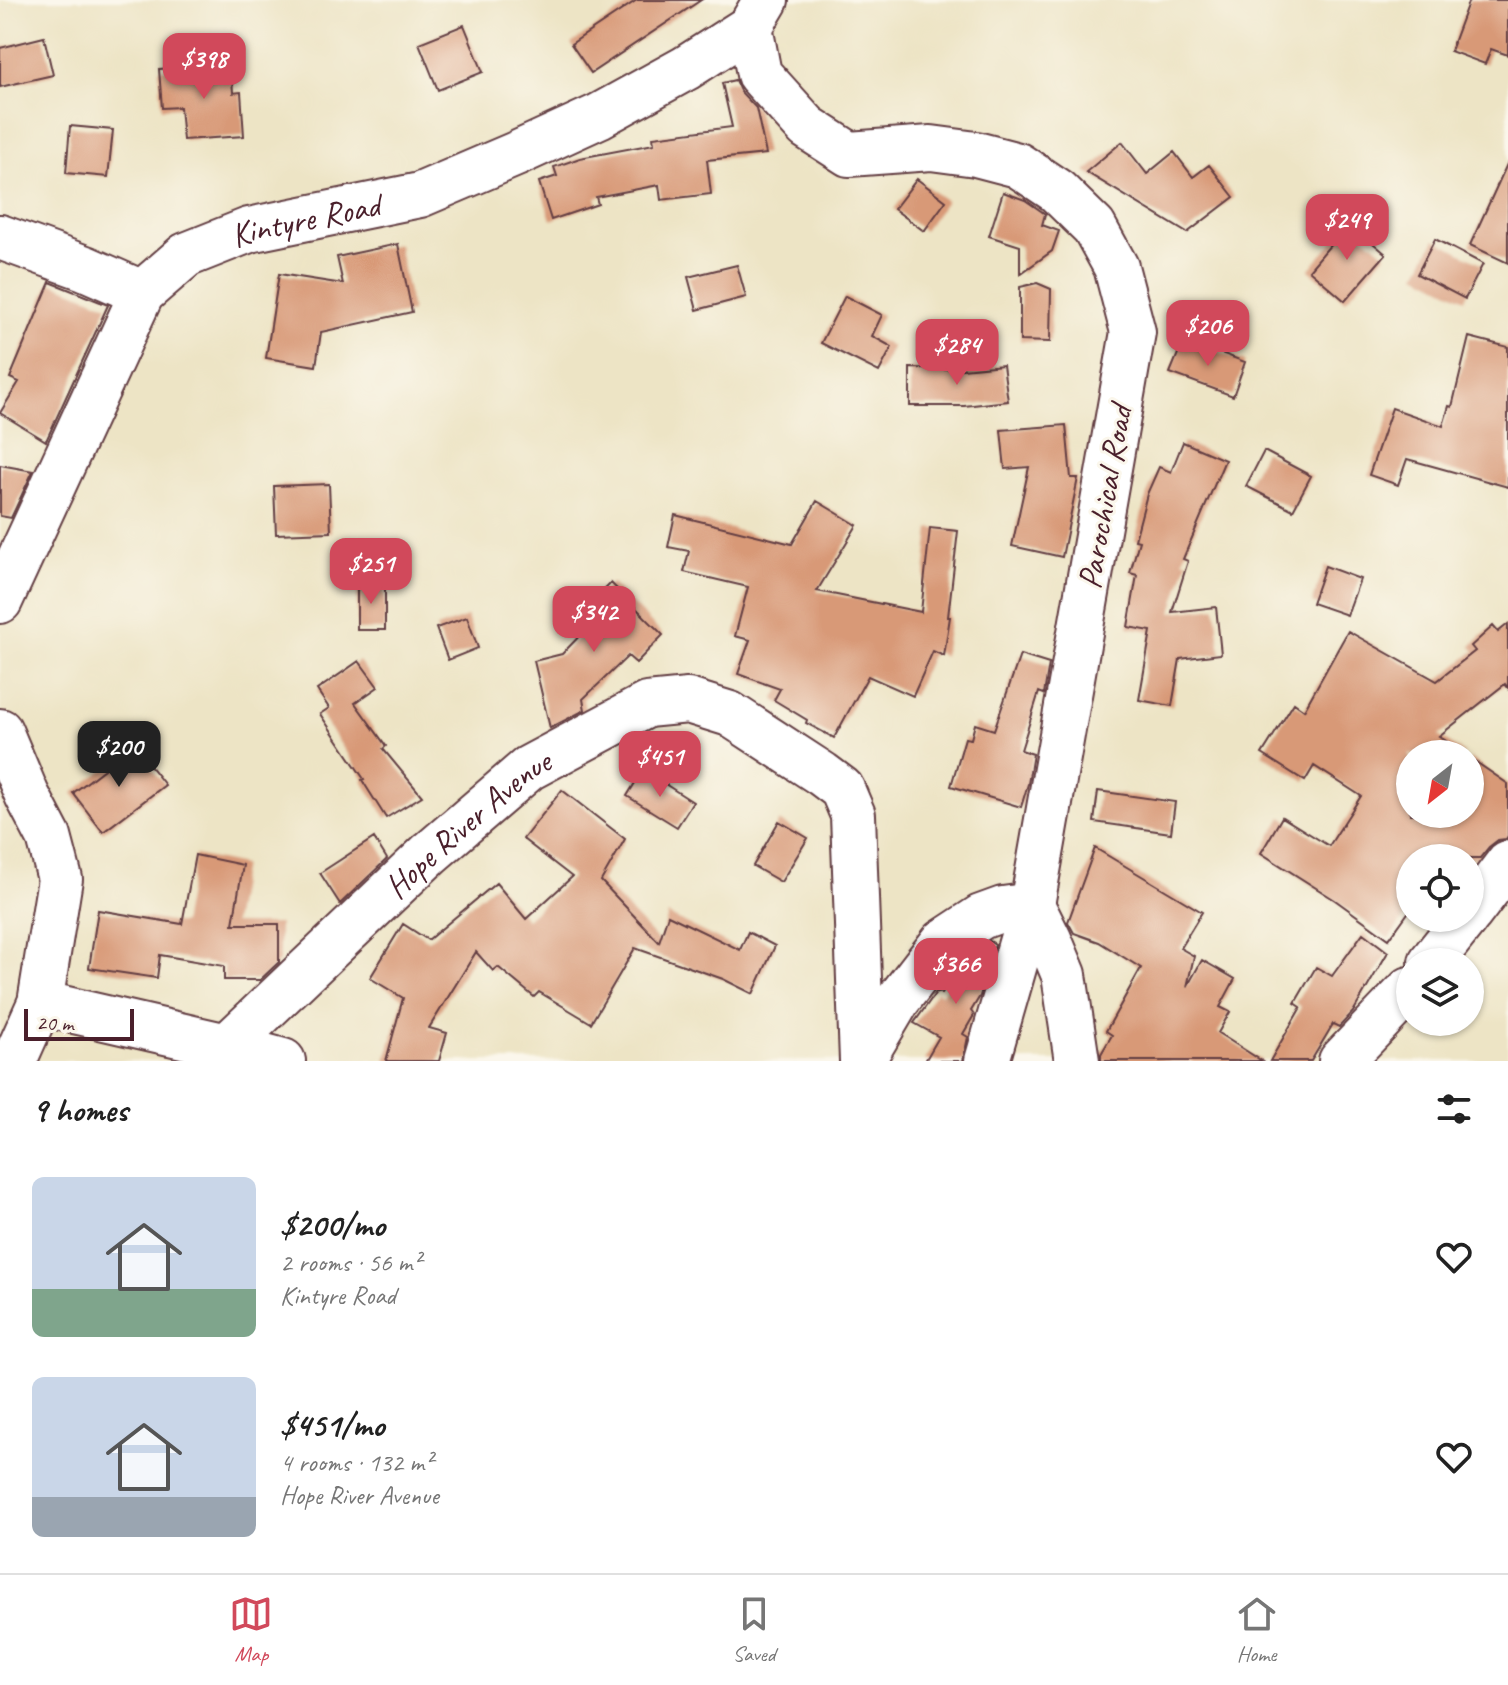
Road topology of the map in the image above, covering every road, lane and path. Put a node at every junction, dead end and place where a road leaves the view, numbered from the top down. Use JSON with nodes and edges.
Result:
{"nodes":[{"id":1,"x":758,"y":13,"type":"edge"},
{"id":2,"x":0,"y":237,"type":"edge"},
{"id":3,"x":142,"y":293,"type":"junction"},
{"id":4,"x":0,"y":601,"type":"edge"},
{"id":5,"x":0,"y":731,"type":"edge"},
{"id":6,"x":1508,"y":863,"type":"edge"},
{"id":7,"x":1484,"y":895,"type":"edge"},
{"id":8,"x":1032,"y":905,"type":"junction"},
{"id":9,"x":1455,"y":932,"type":"edge"},
{"id":10,"x":1442,"y":948,"type":"edge"},
{"id":11,"x":40,"y":1003,"type":"junction"},
{"id":12,"x":1396,"y":1004,"type":"edge"},
{"id":13,"x":227,"y":1046,"type":"junction"},
{"id":14,"x":14,"y":1061,"type":"edge"},
{"id":15,"x":283,"y":1061,"type":"edge"},
{"id":16,"x":862,"y":1061,"type":"edge"},
{"id":17,"x":987,"y":1061,"type":"edge"},
{"id":18,"x":1077,"y":1061,"type":"edge"},
{"id":19,"x":1341,"y":1061,"type":"edge"}],
"edges":[{"from":1,"to":3,"type":"street","name":"Kintyre Road"},
{"from":1,"to":8,"type":"street","name":"Parochical Road"},
{"from":2,"to":3,"type":"street"},
{"from":3,"to":4,"type":"street","name":"Kintyre Road"},
{"from":5,"to":11,"type":"street"},
{"from":6,"to":7,"type":"street"},
{"from":8,"to":16,"type":"street"},
{"from":8,"to":17,"type":"street","name":"Parochical Road"},
{"from":8,"to":18,"type":"street"},
{"from":9,"to":10,"type":"street"},
{"from":11,"to":13,"type":"street"},
{"from":11,"to":14,"type":"street"},
{"from":12,"to":19,"type":"street"},
{"from":13,"to":15,"type":"street"},
{"from":13,"to":16,"type":"street","name":"Hope River Avenue"}]}
